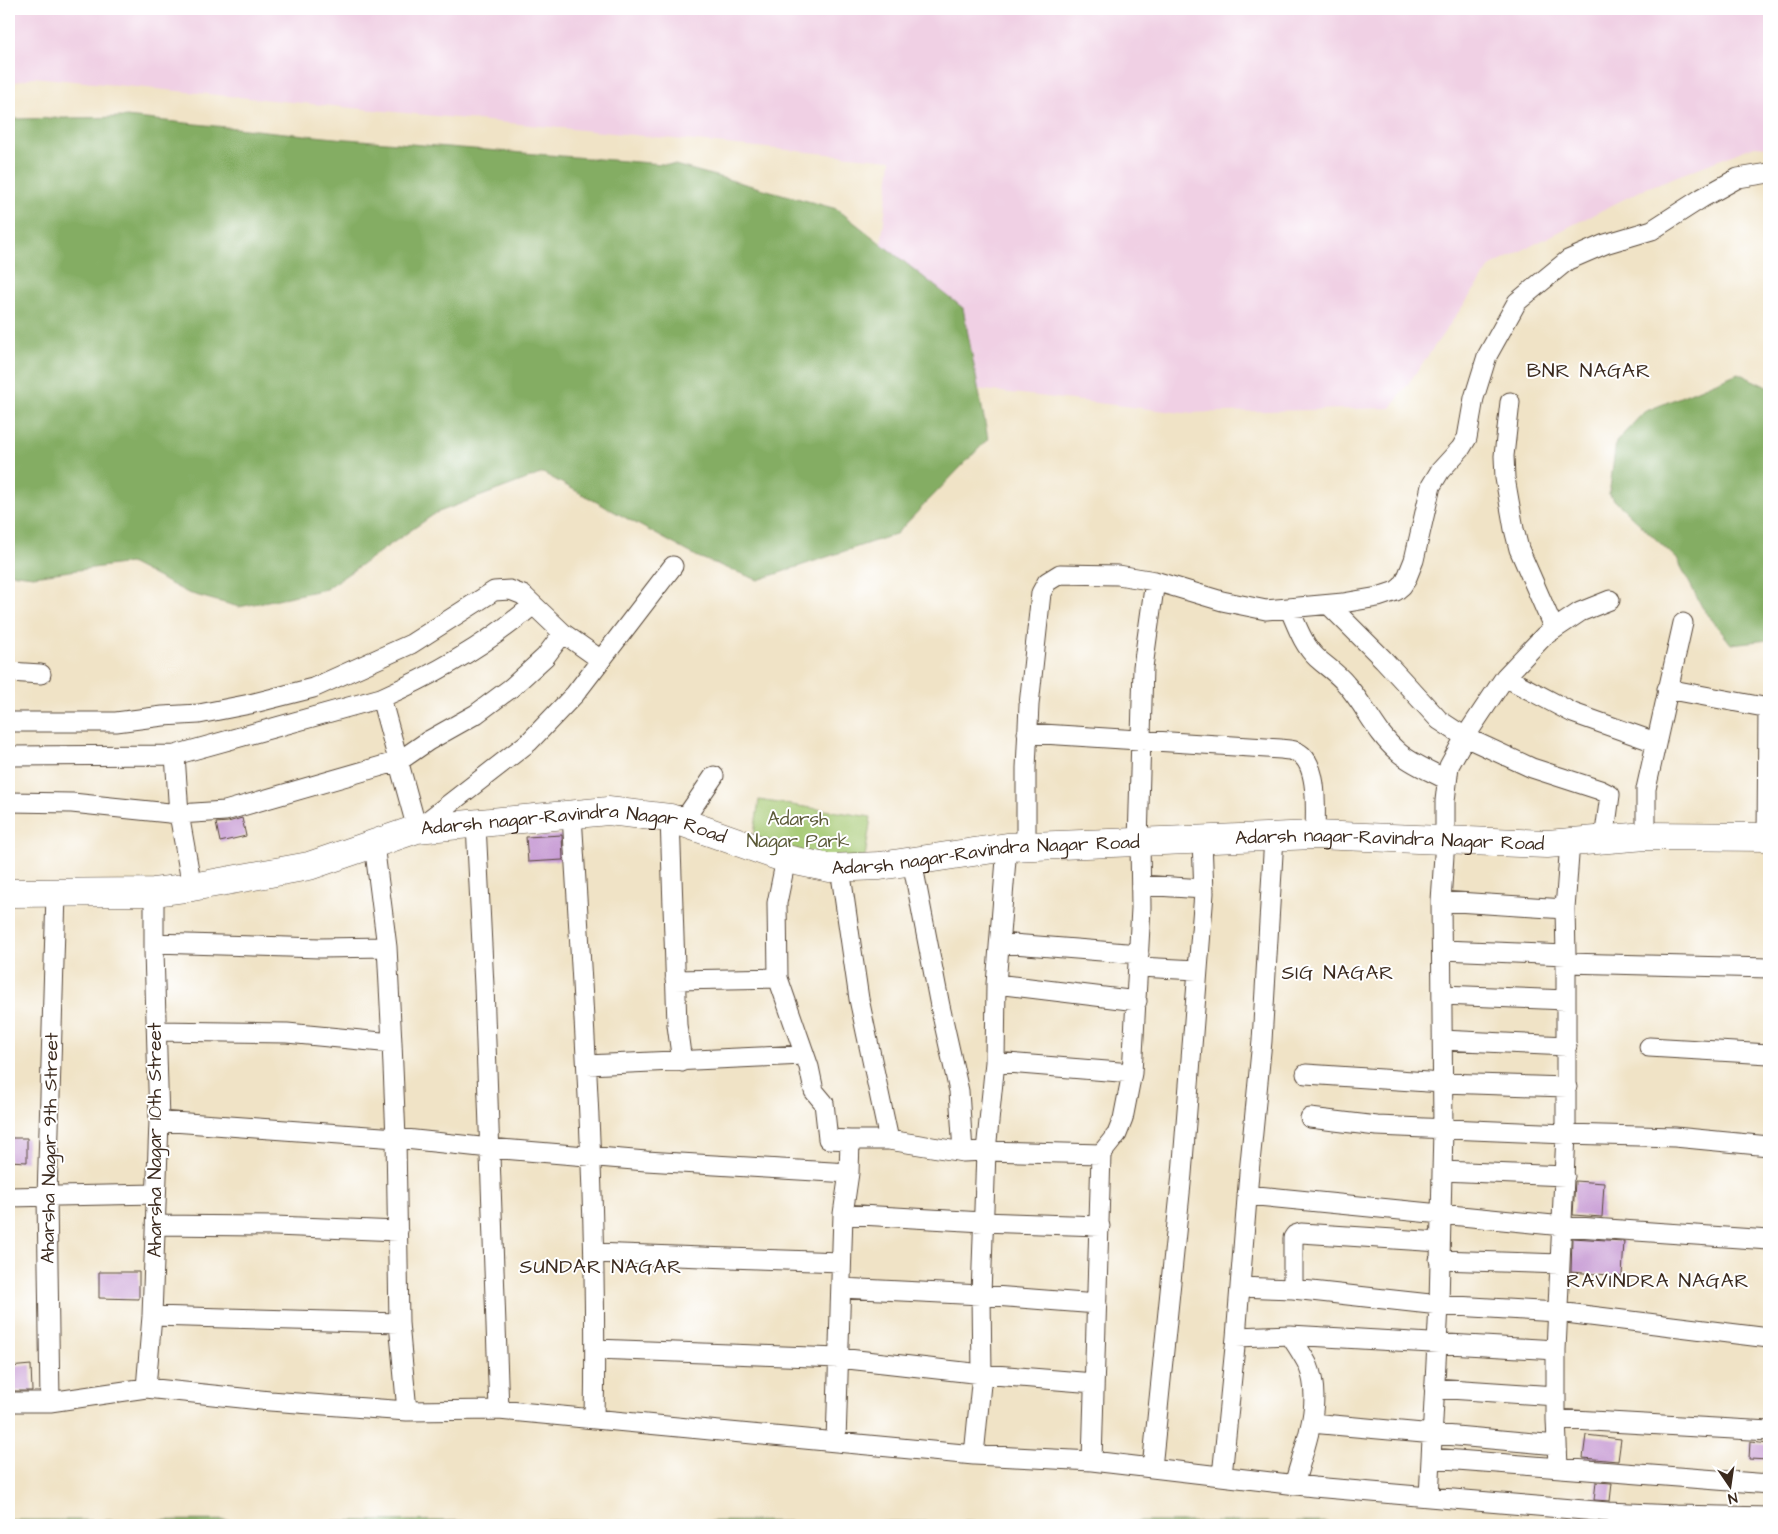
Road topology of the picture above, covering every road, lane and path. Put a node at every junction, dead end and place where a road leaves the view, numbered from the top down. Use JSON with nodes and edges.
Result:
{"nodes":[{"id":1,"x":1769,"y":174,"type":"edge"},
{"id":2,"x":1510,"y":402,"type":"dead end"},
{"id":3,"x":672,"y":566,"type":"dead end"},
{"id":4,"x":1155,"y":581,"type":"junction"},
{"id":5,"x":1610,"y":600,"type":"dead end"},
{"id":6,"x":533,"y":604,"type":"junction"},
{"id":7,"x":1329,"y":605,"type":"junction"},
{"id":8,"x":1289,"y":608,"type":"junction"},
{"id":9,"x":1682,"y":623,"type":"dead end"},
{"id":10,"x":1554,"y":629,"type":"junction"},
{"id":11,"x":563,"y":633,"type":"junction"},
{"id":12,"x":601,"y":660,"type":"junction"},
{"id":13,"x":9,"y":672,"type":"edge"},
{"id":14,"x":41,"y":674,"type":"dead end"},
{"id":15,"x":1505,"y":677,"type":"junction"},
{"id":16,"x":1667,"y":689,"type":"junction"},
{"id":17,"x":382,"y":698,"type":"junction"},
{"id":18,"x":1769,"y":708,"type":"edge"},
{"id":19,"x":9,"y":722,"type":"edge"},
{"id":20,"x":1027,"y":733,"type":"junction"},
{"id":21,"x":1465,"y":737,"type":"junction"},
{"id":22,"x":1140,"y":740,"type":"junction"},
{"id":23,"x":1655,"y":742,"type":"junction"},
{"id":24,"x":175,"y":755,"type":"junction"},
{"id":25,"x":9,"y":756,"type":"edge"},
{"id":26,"x":399,"y":760,"type":"junction"},
{"id":27,"x":714,"y":776,"type":"dead end"},
{"id":28,"x":1447,"y":780,"type":"junction"},
{"id":29,"x":9,"y":802,"type":"edge"},
{"id":30,"x":179,"y":814,"type":"junction"},
{"id":31,"x":572,"y":815,"type":"junction"},
{"id":32,"x":670,"y":818,"type":"junction"},
{"id":33,"x":476,"y":824,"type":"junction"},
{"id":34,"x":417,"y":829,"type":"junction"},
{"id":35,"x":1315,"y":835,"type":"junction"},
{"id":36,"x":1646,"y":836,"type":"junction"},
{"id":37,"x":1274,"y":837,"type":"junction"},
{"id":38,"x":1768,"y":837,"type":"edge"},
{"id":39,"x":1202,"y":840,"type":"junction"},
{"id":40,"x":1445,"y":840,"type":"junction"},
{"id":41,"x":1604,"y":840,"type":"junction"},
{"id":42,"x":1139,"y":842,"type":"junction"},
{"id":43,"x":1570,"y":842,"type":"junction"},
{"id":44,"x":374,"y":844,"type":"junction"},
{"id":45,"x":1017,"y":846,"type":"junction"},
{"id":46,"x":786,"y":859,"type":"junction"},
{"id":47,"x":912,"y":861,"type":"junction"},
{"id":48,"x":840,"y":868,"type":"junction"},
{"id":49,"x":1141,"y":885,"type":"junction"},
{"id":50,"x":192,"y":887,"type":"junction"},
{"id":51,"x":1204,"y":889,"type":"junction"},
{"id":52,"x":154,"y":892,"type":"junction"},
{"id":53,"x":9,"y":893,"type":"edge"},
{"id":54,"x":56,"y":894,"type":"junction"},
{"id":55,"x":1441,"y":901,"type":"junction"},
{"id":56,"x":1565,"y":909,"type":"junction"},
{"id":57,"x":154,"y":943,"type":"junction"},
{"id":58,"x":1000,"y":943,"type":"junction"},
{"id":59,"x":387,"y":947,"type":"junction"},
{"id":60,"x":1443,"y":950,"type":"junction"},
{"id":61,"x":1566,"y":959,"type":"junction"},
{"id":62,"x":1139,"y":960,"type":"junction"},
{"id":63,"x":1769,"y":968,"type":"edge"},
{"id":64,"x":1197,"y":970,"type":"junction"},
{"id":65,"x":778,"y":978,"type":"junction"},
{"id":66,"x":675,"y":980,"type":"junction"},
{"id":67,"x":996,"y":984,"type":"junction"},
{"id":68,"x":1442,"y":994,"type":"junction"},
{"id":69,"x":1566,"y":1000,"type":"junction"},
{"id":70,"x":1137,"y":1001,"type":"junction"},
{"id":71,"x":156,"y":1031,"type":"junction"},
{"id":72,"x":1442,"y":1040,"type":"junction"},
{"id":73,"x":392,"y":1042,"type":"junction"},
{"id":74,"x":1566,"y":1046,"type":"junction"},
{"id":75,"x":1649,"y":1047,"type":"dead end"},
{"id":76,"x":1769,"y":1054,"type":"edge"},
{"id":77,"x":804,"y":1055,"type":"junction"},
{"id":78,"x":682,"y":1062,"type":"junction"},
{"id":79,"x":995,"y":1062,"type":"junction"},
{"id":80,"x":587,"y":1064,"type":"junction"},
{"id":81,"x":1132,"y":1073,"type":"junction"},
{"id":82,"x":1306,"y":1074,"type":"dead end"},
{"id":83,"x":1443,"y":1083,"type":"junction"},
{"id":84,"x":1566,"y":1087,"type":"junction"},
{"id":85,"x":1310,"y":1118,"type":"dead end"},
{"id":86,"x":159,"y":1121,"type":"junction"},
{"id":87,"x":1443,"y":1129,"type":"junction"},
{"id":88,"x":1566,"y":1134,"type":"junction"},
{"id":89,"x":396,"y":1138,"type":"junction"},
{"id":90,"x":850,"y":1140,"type":"junction"},
{"id":91,"x":889,"y":1140,"type":"junction"},
{"id":92,"x":1769,"y":1146,"type":"edge"},
{"id":93,"x":490,"y":1148,"type":"junction"},
{"id":94,"x":986,"y":1151,"type":"junction"},
{"id":95,"x":963,"y":1152,"type":"junction"},
{"id":96,"x":1101,"y":1154,"type":"junction"},
{"id":97,"x":589,"y":1156,"type":"junction"},
{"id":98,"x":1442,"y":1171,"type":"junction"},
{"id":99,"x":849,"y":1173,"type":"junction"},
{"id":100,"x":1565,"y":1176,"type":"junction"},
{"id":101,"x":156,"y":1194,"type":"junction"},
{"id":102,"x":1247,"y":1195,"type":"junction"},
{"id":103,"x":9,"y":1197,"type":"edge"},
{"id":104,"x":47,"y":1197,"type":"junction"},
{"id":105,"x":843,"y":1214,"type":"junction"},
{"id":106,"x":1440,"y":1214,"type":"junction"},
{"id":107,"x":982,"y":1222,"type":"junction"},
{"id":108,"x":156,"y":1225,"type":"junction"},
{"id":109,"x":1100,"y":1226,"type":"junction"},
{"id":110,"x":1562,"y":1226,"type":"junction"},
{"id":111,"x":398,"y":1231,"type":"junction"},
{"id":112,"x":1769,"y":1240,"type":"edge"},
{"id":113,"x":1440,"y":1251,"type":"junction"},
{"id":114,"x":594,"y":1253,"type":"junction"},
{"id":115,"x":841,"y":1262,"type":"junction"},
{"id":116,"x":1560,"y":1264,"type":"junction"},
{"id":117,"x":1240,"y":1287,"type":"junction"},
{"id":118,"x":841,"y":1288,"type":"junction"},
{"id":119,"x":1293,"y":1289,"type":"junction"},
{"id":120,"x":981,"y":1295,"type":"junction"},
{"id":121,"x":1097,"y":1304,"type":"junction"},
{"id":122,"x":1439,"y":1305,"type":"junction"},
{"id":123,"x":1558,"y":1312,"type":"junction"},
{"id":124,"x":152,"y":1316,"type":"junction"},
{"id":125,"x":399,"y":1323,"type":"junction"},
{"id":126,"x":1290,"y":1335,"type":"junction"},
{"id":127,"x":1236,"y":1337,"type":"junction"},
{"id":128,"x":1769,"y":1338,"type":"edge"},
{"id":129,"x":1437,"y":1343,"type":"junction"},
{"id":130,"x":595,"y":1349,"type":"junction"},
{"id":131,"x":1556,"y":1350,"type":"junction"},
{"id":132,"x":839,"y":1358,"type":"junction"},
{"id":133,"x":982,"y":1374,"type":"junction"},
{"id":134,"x":1094,"y":1383,"type":"junction"},
{"id":135,"x":146,"y":1388,"type":"junction"},
{"id":136,"x":1434,"y":1388,"type":"junction"},
{"id":137,"x":1556,"y":1396,"type":"junction"},
{"id":138,"x":9,"y":1402,"type":"edge"},
{"id":139,"x":50,"y":1402,"type":"junction"},
{"id":140,"x":499,"y":1410,"type":"junction"},
{"id":141,"x":407,"y":1412,"type":"junction"},
{"id":142,"x":594,"y":1419,"type":"junction"},
{"id":143,"x":1556,"y":1419,"type":"junction"},
{"id":144,"x":1311,"y":1423,"type":"junction"},
{"id":145,"x":1769,"y":1431,"type":"edge"},
{"id":146,"x":1433,"y":1435,"type":"junction"},
{"id":147,"x":836,"y":1442,"type":"junction"},
{"id":148,"x":1557,"y":1445,"type":"junction"},
{"id":149,"x":974,"y":1455,"type":"junction"},
{"id":150,"x":1431,"y":1458,"type":"junction"},
{"id":151,"x":1092,"y":1461,"type":"junction"},
{"id":152,"x":1558,"y":1467,"type":"junction"},
{"id":153,"x":1152,"y":1468,"type":"junction"},
{"id":154,"x":1222,"y":1476,"type":"junction"},
{"id":155,"x":1769,"y":1484,"type":"edge"},
{"id":156,"x":1294,"y":1485,"type":"junction"},
{"id":157,"x":1429,"y":1497,"type":"junction"},
{"id":158,"x":1769,"y":1517,"type":"edge"}],
"edges":[{"from":1,"to":7,"type":"street"},
{"from":2,"to":10,"type":"street"},
{"from":3,"to":12,"type":"street"},
{"from":4,"to":8,"type":"street"},
{"from":4,"to":20,"type":"street"},
{"from":4,"to":22,"type":"street"},
{"from":5,"to":10,"type":"street"},
{"from":6,"to":11,"type":"street"},
{"from":6,"to":17,"type":"street"},
{"from":6,"to":19,"type":"street"},
{"from":7,"to":8,"type":"street"},
{"from":7,"to":21,"type":"street"},
{"from":8,"to":28,"type":"street"},
{"from":9,"to":16,"type":"street"},
{"from":10,"to":15,"type":"street"},
{"from":11,"to":12,"type":"street"},
{"from":11,"to":26,"type":"street"},
{"from":12,"to":34,"type":"street"},
{"from":13,"to":14,"type":"street"},
{"from":15,"to":21,"type":"street"},
{"from":15,"to":23,"type":"street"},
{"from":16,"to":18,"type":"street"},
{"from":16,"to":23,"type":"street"},
{"from":17,"to":24,"type":"street"},
{"from":17,"to":26,"type":"street"},
{"from":18,"to":38,"type":"street"},
{"from":20,"to":22,"type":"street"},
{"from":20,"to":45,"type":"street"},
{"from":21,"to":28,"type":"street"},
{"from":21,"to":41,"type":"street"},
{"from":22,"to":35,"type":"street"},
{"from":22,"to":42,"type":"street"},
{"from":23,"to":36,"type":"street"},
{"from":24,"to":25,"type":"street"},
{"from":24,"to":30,"type":"street"},
{"from":26,"to":30,"type":"street"},
{"from":26,"to":34,"type":"street"},
{"from":27,"to":32,"type":"street"},
{"from":28,"to":40,"type":"street"},
{"from":29,"to":30,"type":"street"},
{"from":30,"to":50,"type":"street"},
{"from":31,"to":32,"type":"street","name":"Adarsh nagar-Ravindra Nagar Road"},
{"from":31,"to":33,"type":"street","name":"Adarsh nagar-Ravindra Nagar Road"},
{"from":31,"to":80,"type":"street"},
{"from":32,"to":46,"type":"street","name":"Adarsh nagar-Ravindra Nagar Road"},
{"from":32,"to":66,"type":"street"},
{"from":33,"to":34,"type":"street","name":"Adarsh nagar-Ravindra Nagar Road"},
{"from":33,"to":93,"type":"street"},
{"from":34,"to":44,"type":"street","name":"Adarsh nagar-Ravindra Nagar Road"},
{"from":35,"to":37,"type":"street","name":"Adarsh nagar-Ravindra Nagar Road"},
{"from":35,"to":40,"type":"street","name":"Adarsh nagar-Ravindra Nagar Road"},
{"from":36,"to":38,"type":"street","name":"Adarsh nagar-Ravindra Nagar Road"},
{"from":36,"to":41,"type":"street","name":"Adarsh nagar-Ravindra Nagar Road"},
{"from":37,"to":39,"type":"street","name":"Adarsh nagar-Ravindra Nagar Road"},
{"from":37,"to":102,"type":"street"},
{"from":39,"to":42,"type":"street","name":"Adarsh nagar-Ravindra Nagar Road"},
{"from":39,"to":51,"type":"street"},
{"from":40,"to":43,"type":"street","name":"Adarsh nagar-Ravindra Nagar Road"},
{"from":40,"to":55,"type":"street"},
{"from":41,"to":43,"type":"street","name":"Adarsh nagar-Ravindra Nagar Road"},
{"from":42,"to":45,"type":"street","name":"Adarsh nagar-Ravindra Nagar Road"},
{"from":42,"to":49,"type":"street"},
{"from":43,"to":56,"type":"street"},
{"from":44,"to":50,"type":"street","name":"Adarsh nagar-Ravindra Nagar Road"},
{"from":44,"to":59,"type":"street"},
{"from":45,"to":47,"type":"street","name":"Adarsh nagar-Ravindra Nagar Road"},
{"from":45,"to":58,"type":"street"},
{"from":46,"to":48,"type":"street","name":"Adarsh nagar-Ravindra Nagar Road"},
{"from":46,"to":65,"type":"street"},
{"from":47,"to":48,"type":"street","name":"Adarsh nagar-Ravindra Nagar Road"},
{"from":47,"to":95,"type":"street"},
{"from":48,"to":91,"type":"street"},
{"from":49,"to":51,"type":"street"},
{"from":49,"to":62,"type":"street"},
{"from":50,"to":52,"type":"street","name":"Adarsh nagar-Ravindra Nagar Road"},
{"from":51,"to":64,"type":"street"},
{"from":52,"to":54,"type":"street","name":"Adarsh nagar-Ravindra Nagar Road"},
{"from":52,"to":57,"type":"street","name":"Aharsha Nagar 10th Street"},
{"from":53,"to":54,"type":"street","name":"Adarsh nagar-Ravindra Nagar Road"},
{"from":54,"to":104,"type":"street","name":"Aharsha Nagar 9th Street"},
{"from":55,"to":56,"type":"street"},
{"from":55,"to":60,"type":"street"},
{"from":56,"to":61,"type":"street"},
{"from":57,"to":59,"type":"street"},
{"from":57,"to":71,"type":"street","name":"Aharsha Nagar 10th Street"},
{"from":58,"to":62,"type":"street"},
{"from":58,"to":67,"type":"street"},
{"from":59,"to":73,"type":"street"},
{"from":60,"to":61,"type":"street"},
{"from":60,"to":68,"type":"street"},
{"from":61,"to":63,"type":"street"},
{"from":61,"to":69,"type":"street"},
{"from":62,"to":64,"type":"street"},
{"from":62,"to":70,"type":"street"},
{"from":64,"to":153,"type":"street"},
{"from":65,"to":66,"type":"street"},
{"from":65,"to":77,"type":"street"},
{"from":66,"to":78,"type":"street"},
{"from":67,"to":70,"type":"street"},
{"from":67,"to":79,"type":"street"},
{"from":68,"to":69,"type":"street"},
{"from":68,"to":72,"type":"street"},
{"from":69,"to":74,"type":"street"},
{"from":70,"to":81,"type":"street"},
{"from":71,"to":73,"type":"street"},
{"from":71,"to":86,"type":"street","name":"Aharsha Nagar 10th Street"},
{"from":72,"to":74,"type":"street"},
{"from":72,"to":83,"type":"street"},
{"from":73,"to":89,"type":"street"},
{"from":74,"to":84,"type":"street"},
{"from":75,"to":76,"type":"street"},
{"from":77,"to":78,"type":"street"},
{"from":77,"to":90,"type":"street"},
{"from":78,"to":80,"type":"street"},
{"from":79,"to":81,"type":"street"},
{"from":79,"to":94,"type":"street"},
{"from":80,"to":97,"type":"street"},
{"from":81,"to":96,"type":"street"},
{"from":82,"to":83,"type":"street"},
{"from":83,"to":84,"type":"street"},
{"from":83,"to":87,"type":"street"},
{"from":84,"to":88,"type":"street"},
{"from":85,"to":87,"type":"street"},
{"from":86,"to":89,"type":"street"},
{"from":86,"to":101,"type":"street","name":"Aharsha Nagar 10th Street"},
{"from":87,"to":88,"type":"street"},
{"from":87,"to":98,"type":"street"},
{"from":88,"to":92,"type":"street"},
{"from":88,"to":100,"type":"street"},
{"from":89,"to":93,"type":"street"},
{"from":89,"to":111,"type":"street"},
{"from":90,"to":91,"type":"street"},
{"from":90,"to":99,"type":"street"},
{"from":91,"to":95,"type":"street"},
{"from":93,"to":97,"type":"street"},
{"from":93,"to":140,"type":"street"},
{"from":94,"to":95,"type":"street"},
{"from":94,"to":96,"type":"street"},
{"from":94,"to":107,"type":"street"},
{"from":96,"to":109,"type":"street"},
{"from":97,"to":99,"type":"street"},
{"from":97,"to":114,"type":"street"},
{"from":98,"to":100,"type":"street"},
{"from":98,"to":106,"type":"street"},
{"from":99,"to":105,"type":"street"},
{"from":100,"to":110,"type":"street"},
{"from":101,"to":104,"type":"street"},
{"from":101,"to":108,"type":"street","name":"Aharsha Nagar 10th Street"},
{"from":102,"to":106,"type":"street"},
{"from":102,"to":117,"type":"street"},
{"from":103,"to":104,"type":"street"},
{"from":104,"to":139,"type":"street","name":"Aharsha Nagar 9th Street"},
{"from":105,"to":107,"type":"street"},
{"from":105,"to":115,"type":"street"},
{"from":106,"to":110,"type":"street"},
{"from":106,"to":113,"type":"street"},
{"from":107,"to":109,"type":"street"},
{"from":107,"to":120,"type":"street"},
{"from":108,"to":111,"type":"street"},
{"from":108,"to":124,"type":"street","name":"Aharsha Nagar 10th Street"},
{"from":109,"to":121,"type":"street"},
{"from":110,"to":112,"type":"street"},
{"from":110,"to":116,"type":"street"},
{"from":111,"to":125,"type":"street"},
{"from":113,"to":116,"type":"street"},
{"from":113,"to":119,"type":"street"},
{"from":113,"to":122,"type":"street"},
{"from":114,"to":115,"type":"street"},
{"from":114,"to":130,"type":"street"},
{"from":115,"to":118,"type":"street"},
{"from":116,"to":123,"type":"street"},
{"from":117,"to":119,"type":"street"},
{"from":117,"to":127,"type":"street"},
{"from":118,"to":120,"type":"street"},
{"from":118,"to":132,"type":"street"},
{"from":119,"to":122,"type":"street"},
{"from":120,"to":121,"type":"street"},
{"from":120,"to":133,"type":"street"},
{"from":121,"to":134,"type":"street"},
{"from":122,"to":123,"type":"street"},
{"from":122,"to":129,"type":"street"},
{"from":123,"to":128,"type":"street"},
{"from":123,"to":131,"type":"street"},
{"from":124,"to":125,"type":"street"},
{"from":124,"to":135,"type":"street","name":"Aharsha Nagar 10th Street"},
{"from":125,"to":141,"type":"street"},
{"from":126,"to":127,"type":"street"},
{"from":126,"to":129,"type":"street"},
{"from":126,"to":144,"type":"street"},
{"from":127,"to":154,"type":"street"},
{"from":129,"to":131,"type":"street"},
{"from":129,"to":136,"type":"street"},
{"from":130,"to":132,"type":"street"},
{"from":130,"to":142,"type":"street"},
{"from":131,"to":137,"type":"street"},
{"from":132,"to":133,"type":"street"},
{"from":132,"to":147,"type":"street"},
{"from":133,"to":134,"type":"street"},
{"from":133,"to":149,"type":"street"},
{"from":134,"to":151,"type":"street"},
{"from":135,"to":139,"type":"street"},
{"from":135,"to":141,"type":"street"},
{"from":136,"to":137,"type":"street"},
{"from":136,"to":146,"type":"street"},
{"from":137,"to":143,"type":"street"},
{"from":138,"to":139,"type":"street"},
{"from":140,"to":141,"type":"street"},
{"from":140,"to":142,"type":"street"},
{"from":142,"to":147,"type":"street"},
{"from":143,"to":145,"type":"street"},
{"from":143,"to":148,"type":"street"},
{"from":144,"to":146,"type":"street"},
{"from":144,"to":156,"type":"street"},
{"from":146,"to":148,"type":"street"},
{"from":146,"to":150,"type":"street"},
{"from":147,"to":149,"type":"street"},
{"from":148,"to":152,"type":"street"},
{"from":149,"to":151,"type":"street"},
{"from":150,"to":152,"type":"street"},
{"from":150,"to":157,"type":"street"},
{"from":151,"to":153,"type":"street"},
{"from":152,"to":155,"type":"street"},
{"from":153,"to":154,"type":"street"},
{"from":154,"to":156,"type":"street"},
{"from":156,"to":157,"type":"street"},
{"from":157,"to":158,"type":"street"}]}
